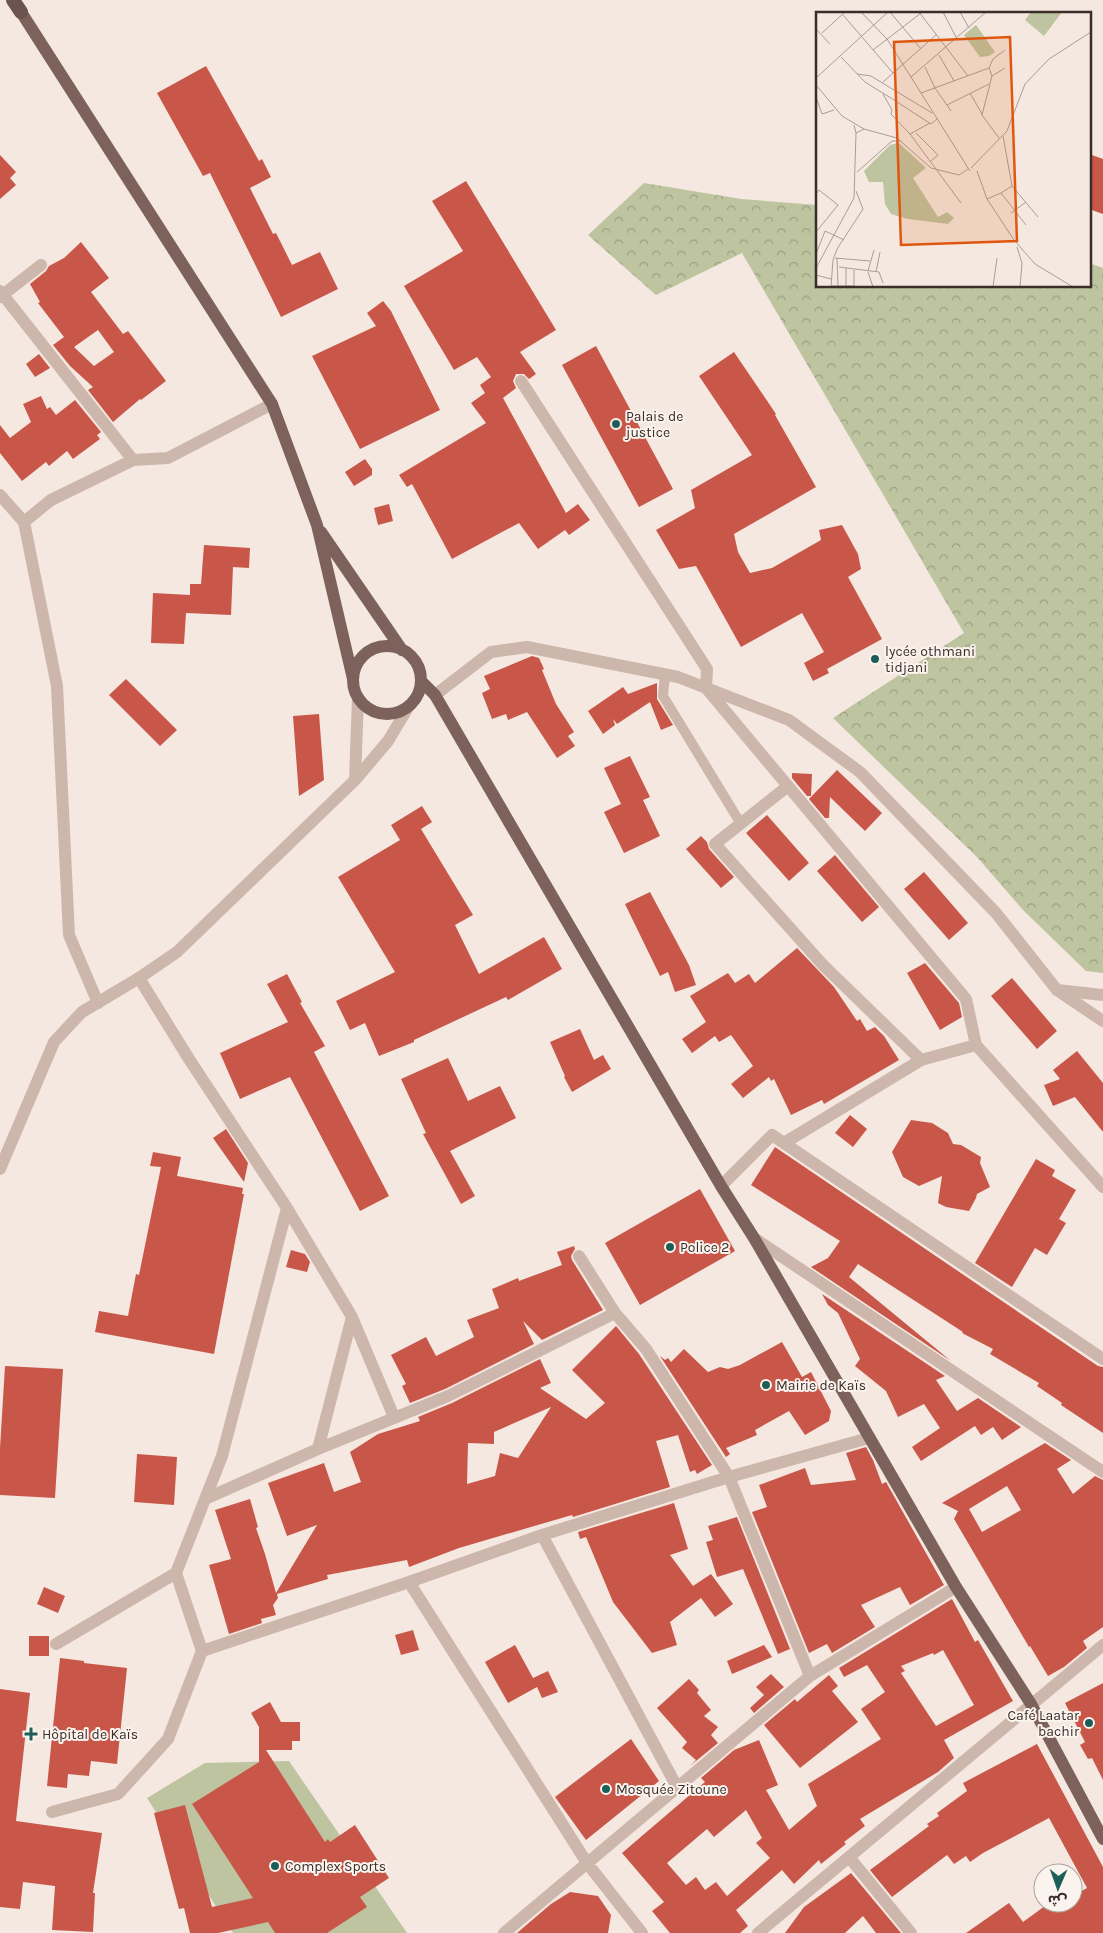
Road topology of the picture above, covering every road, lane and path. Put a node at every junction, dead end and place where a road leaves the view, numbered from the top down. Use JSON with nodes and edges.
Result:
{"nodes":[{"id":1,"x":17,"y":3,"type":"edge"},
{"id":2,"x":41,"y":265,"type":"dead end"},
{"id":3,"x":1,"y":294,"type":"edge"},
{"id":4,"x":521,"y":381,"type":"dead end"},
{"id":5,"x":272,"y":404,"type":"junction"},
{"id":6,"x":133,"y":460,"type":"junction"},
{"id":7,"x":0,"y":495,"type":"edge"},
{"id":8,"x":24,"y":522,"type":"junction"},
{"id":9,"x":317,"y":525,"type":"junction"},
{"id":10,"x":402,"y":650,"type":"junction"},
{"id":11,"x":665,"y":674,"type":"junction"},
{"id":12,"x":353,"y":679,"type":"junction"},
{"id":13,"x":421,"y":681,"type":"junction"},
{"id":14,"x":706,"y":688,"type":"junction"},
{"id":15,"x":435,"y":695,"type":"junction"},
{"id":16,"x":358,"y":697,"type":"junction"},
{"id":17,"x":409,"y":706,"type":"junction"},
{"id":18,"x":355,"y":780,"type":"junction"},
{"id":19,"x":788,"y":786,"type":"junction"},
{"id":20,"x":741,"y":824,"type":"junction"},
{"id":21,"x":139,"y":978,"type":"junction"},
{"id":22,"x":1057,"y":990,"type":"junction"},
{"id":23,"x":1103,"y":995,"type":"edge"},
{"id":24,"x":98,"y":1002,"type":"junction"},
{"id":25,"x":1103,"y":1021,"type":"edge"},
{"id":26,"x":976,"y":1045,"type":"junction"},
{"id":27,"x":921,"y":1060,"type":"junction"},
{"id":28,"x":784,"y":1143,"type":"junction"},
{"id":29,"x":0,"y":1169,"type":"edge"},
{"id":30,"x":722,"y":1186,"type":"junction"},
{"id":31,"x":1103,"y":1187,"type":"edge"},
{"id":32,"x":286,"y":1208,"type":"junction"},
{"id":33,"x":754,"y":1238,"type":"junction"},
{"id":34,"x":579,"y":1256,"type":"dead end"},
{"id":35,"x":615,"y":1313,"type":"junction"},
{"id":36,"x":352,"y":1317,"type":"junction"},
{"id":37,"x":1102,"y":1355,"type":"edge"},
{"id":38,"x":394,"y":1417,"type":"junction"},
{"id":39,"x":868,"y":1438,"type":"junction"},
{"id":40,"x":318,"y":1449,"type":"junction"},
{"id":41,"x":1103,"y":1472,"type":"edge"},
{"id":42,"x":729,"y":1476,"type":"junction"},
{"id":43,"x":205,"y":1499,"type":"junction"},
{"id":44,"x":542,"y":1535,"type":"junction"},
{"id":45,"x":176,"y":1573,"type":"junction"},
{"id":46,"x":409,"y":1582,"type":"junction"},
{"id":47,"x":956,"y":1587,"type":"junction"},
{"id":48,"x":56,"y":1644,"type":"dead end"},
{"id":49,"x":1103,"y":1645,"type":"edge"},
{"id":50,"x":202,"y":1651,"type":"junction"},
{"id":51,"x":810,"y":1676,"type":"junction"},
{"id":52,"x":1030,"y":1704,"type":"junction"},
{"id":53,"x":677,"y":1787,"type":"junction"},
{"id":54,"x":52,"y":1812,"type":"dead end"},
{"id":55,"x":1103,"y":1839,"type":"edge"},
{"id":56,"x":849,"y":1857,"type":"junction"},
{"id":57,"x":588,"y":1864,"type":"junction"},
{"id":58,"x":504,"y":1933,"type":"edge"},
{"id":59,"x":642,"y":1933,"type":"edge"},
{"id":60,"x":758,"y":1933,"type":"edge"},
{"id":61,"x":912,"y":1933,"type":"edge"}],
"edges":[{"from":1,"to":5,"type":"main road"},
{"from":2,"to":3,"type":"street"},
{"from":3,"to":6,"type":"street"},
{"from":4,"to":14,"type":"street"},
{"from":5,"to":6,"type":"street"},
{"from":5,"to":9,"type":"main road"},
{"from":6,"to":8,"type":"street"},
{"from":7,"to":8,"type":"street"},
{"from":8,"to":24,"type":"street"},
{"from":9,"to":10,"type":"main road"},
{"from":9,"to":12,"type":"main road"},
{"from":10,"to":12,"type":"main road"},
{"from":10,"to":13,"type":"main road"},
{"from":11,"to":14,"type":"street"},
{"from":11,"to":15,"type":"street"},
{"from":11,"to":20,"type":"lane"},
{"from":12,"to":16,"type":"main road"},
{"from":13,"to":15,"type":"main road"},
{"from":13,"to":17,"type":"main road"},
{"from":14,"to":19,"type":"street"},
{"from":14,"to":22,"type":"street"},
{"from":15,"to":30,"type":"main road"},
{"from":16,"to":17,"type":"main road"},
{"from":16,"to":18,"type":"street"},
{"from":17,"to":18,"type":"street"},
{"from":18,"to":21,"type":"street"},
{"from":19,"to":20,"type":"street"},
{"from":19,"to":26,"type":"street"},
{"from":20,"to":27,"type":"street"},
{"from":21,"to":24,"type":"street"},
{"from":21,"to":32,"type":"street"},
{"from":22,"to":23,"type":"street"},
{"from":22,"to":25,"type":"street"},
{"from":24,"to":29,"type":"street"},
{"from":26,"to":27,"type":"street"},
{"from":26,"to":31,"type":"street"},
{"from":27,"to":28,"type":"street"},
{"from":28,"to":30,"type":"street"},
{"from":28,"to":37,"type":"street"},
{"from":30,"to":33,"type":"main road"},
{"from":32,"to":36,"type":"street"},
{"from":32,"to":43,"type":"street"},
{"from":33,"to":39,"type":"main road"},
{"from":33,"to":41,"type":"street"},
{"from":34,"to":35,"type":"street"},
{"from":35,"to":38,"type":"street"},
{"from":35,"to":42,"type":"street"},
{"from":36,"to":38,"type":"street"},
{"from":36,"to":40,"type":"street"},
{"from":38,"to":40,"type":"street"},
{"from":39,"to":42,"type":"street"},
{"from":39,"to":47,"type":"main road"},
{"from":40,"to":43,"type":"street"},
{"from":42,"to":44,"type":"street"},
{"from":42,"to":51,"type":"street"},
{"from":43,"to":45,"type":"street"},
{"from":44,"to":46,"type":"street"},
{"from":44,"to":53,"type":"street"},
{"from":45,"to":48,"type":"street"},
{"from":45,"to":50,"type":"street"},
{"from":46,"to":50,"type":"street"},
{"from":46,"to":57,"type":"street"},
{"from":47,"to":51,"type":"street"},
{"from":47,"to":52,"type":"main road"},
{"from":49,"to":52,"type":"street"},
{"from":50,"to":54,"type":"street"},
{"from":51,"to":53,"type":"street"},
{"from":52,"to":55,"type":"main road"},
{"from":52,"to":56,"type":"street"},
{"from":53,"to":57,"type":"street"},
{"from":56,"to":60,"type":"street"},
{"from":56,"to":61,"type":"street"},
{"from":57,"to":58,"type":"street"},
{"from":57,"to":59,"type":"street"}]}
